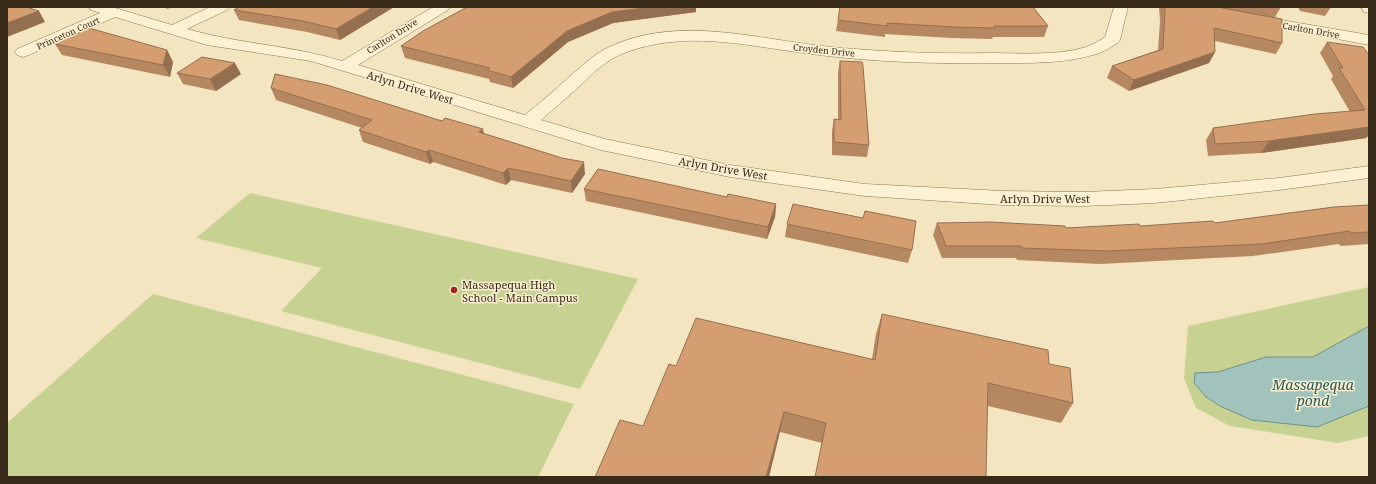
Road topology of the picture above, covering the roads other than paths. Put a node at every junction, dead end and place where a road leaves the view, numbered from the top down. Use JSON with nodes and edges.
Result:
{"nodes":[{"id":1,"x":222,"y":7,"type":"edge"},
{"id":2,"x":442,"y":7,"type":"edge"},
{"id":3,"x":1121,"y":7,"type":"edge"},
{"id":4,"x":104,"y":10,"type":"edge"},
{"id":5,"x":1237,"y":17,"type":"edge"},
{"id":6,"x":173,"y":30,"type":"junction"},
{"id":7,"x":1369,"y":40,"type":"edge"},
{"id":8,"x":23,"y":52,"type":"dead end"},
{"id":9,"x":343,"y":67,"type":"junction"},
{"id":10,"x":528,"y":122,"type":"junction"},
{"id":11,"x":1369,"y":172,"type":"edge"}],
"edges":[{"from":1,"to":6,"type":"street"},
{"from":2,"to":9,"type":"street","name":"Carlton Drive"},
{"from":3,"to":10,"type":"street","name":"Croyden Drive"},
{"from":4,"to":6,"type":"street","name":"Arlyn Drive West"},
{"from":4,"to":8,"type":"street","name":"Princeton Court"},
{"from":5,"to":7,"type":"street","name":"Carlton Drive"},
{"from":6,"to":9,"type":"street","name":"Arlyn Drive West"},
{"from":9,"to":10,"type":"street","name":"Arlyn Drive West"},
{"from":10,"to":11,"type":"street","name":"Arlyn Drive West"}]}
